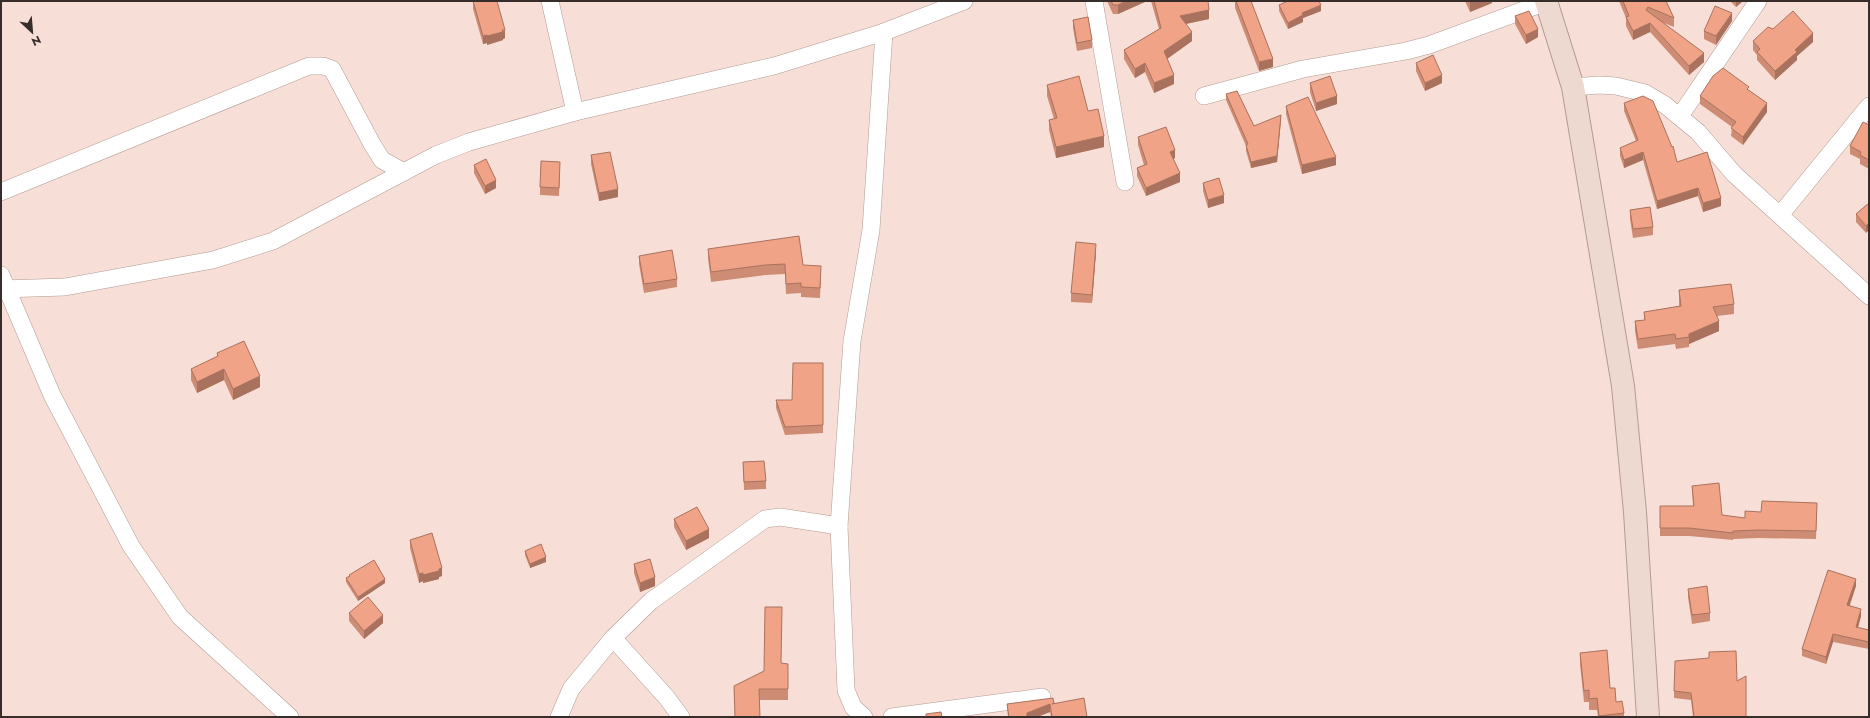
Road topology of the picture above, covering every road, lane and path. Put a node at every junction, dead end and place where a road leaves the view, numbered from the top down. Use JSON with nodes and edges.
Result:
{"nodes":[{"id":1,"x":550,"y":1,"type":"edge"},
{"id":2,"x":964,"y":1,"type":"edge"},
{"id":3,"x":1094,"y":1,"type":"edge"},
{"id":4,"x":1758,"y":1,"type":"edge"},
{"id":5,"x":1546,"y":2,"type":"edge"},
{"id":6,"x":884,"y":32,"type":"junction"},
{"id":7,"x":1573,"y":87,"type":"junction"},
{"id":8,"x":1204,"y":96,"type":"dead end"},
{"id":9,"x":1869,"y":106,"type":"edge"},
{"id":10,"x":575,"y":112,"type":"junction"},
{"id":11,"x":1680,"y":116,"type":"junction"},
{"id":12,"x":404,"y":172,"type":"junction"},
{"id":13,"x":1125,"y":182,"type":"dead end"},
{"id":14,"x":1,"y":192,"type":"edge"},
{"id":15,"x":1780,"y":215,"type":"junction"},
{"id":16,"x":3,"y":284,"type":"edge"},
{"id":17,"x":1869,"y":296,"type":"edge"},
{"id":18,"x":838,"y":526,"type":"junction"},
{"id":19,"x":613,"y":638,"type":"junction"},
{"id":20,"x":1042,"y":697,"type":"dead end"},
{"id":21,"x":290,"y":717,"type":"edge"},
{"id":22,"x":559,"y":717,"type":"edge"},
{"id":23,"x":681,"y":717,"type":"edge"},
{"id":24,"x":864,"y":717,"type":"edge"},
{"id":25,"x":892,"y":717,"type":"edge"},
{"id":26,"x":1648,"y":717,"type":"edge"}],
"edges":[{"from":1,"to":10,"type":"street"},
{"from":2,"to":6,"type":"street"},
{"from":3,"to":13,"type":"street"},
{"from":4,"to":11,"type":"street"},
{"from":5,"to":7,"type":"main road"},
{"from":5,"to":8,"type":"street"},
{"from":6,"to":10,"type":"street"},
{"from":6,"to":18,"type":"street"},
{"from":7,"to":11,"type":"street"},
{"from":7,"to":26,"type":"main road"},
{"from":9,"to":15,"type":"street"},
{"from":10,"to":12,"type":"street"},
{"from":11,"to":15,"type":"street"},
{"from":12,"to":14,"type":"street"},
{"from":12,"to":16,"type":"street"},
{"from":15,"to":17,"type":"street"},
{"from":16,"to":21,"type":"street"},
{"from":18,"to":19,"type":"street"},
{"from":18,"to":24,"type":"street"},
{"from":19,"to":22,"type":"street"},
{"from":19,"to":23,"type":"street"},
{"from":20,"to":25,"type":"street"}]}
